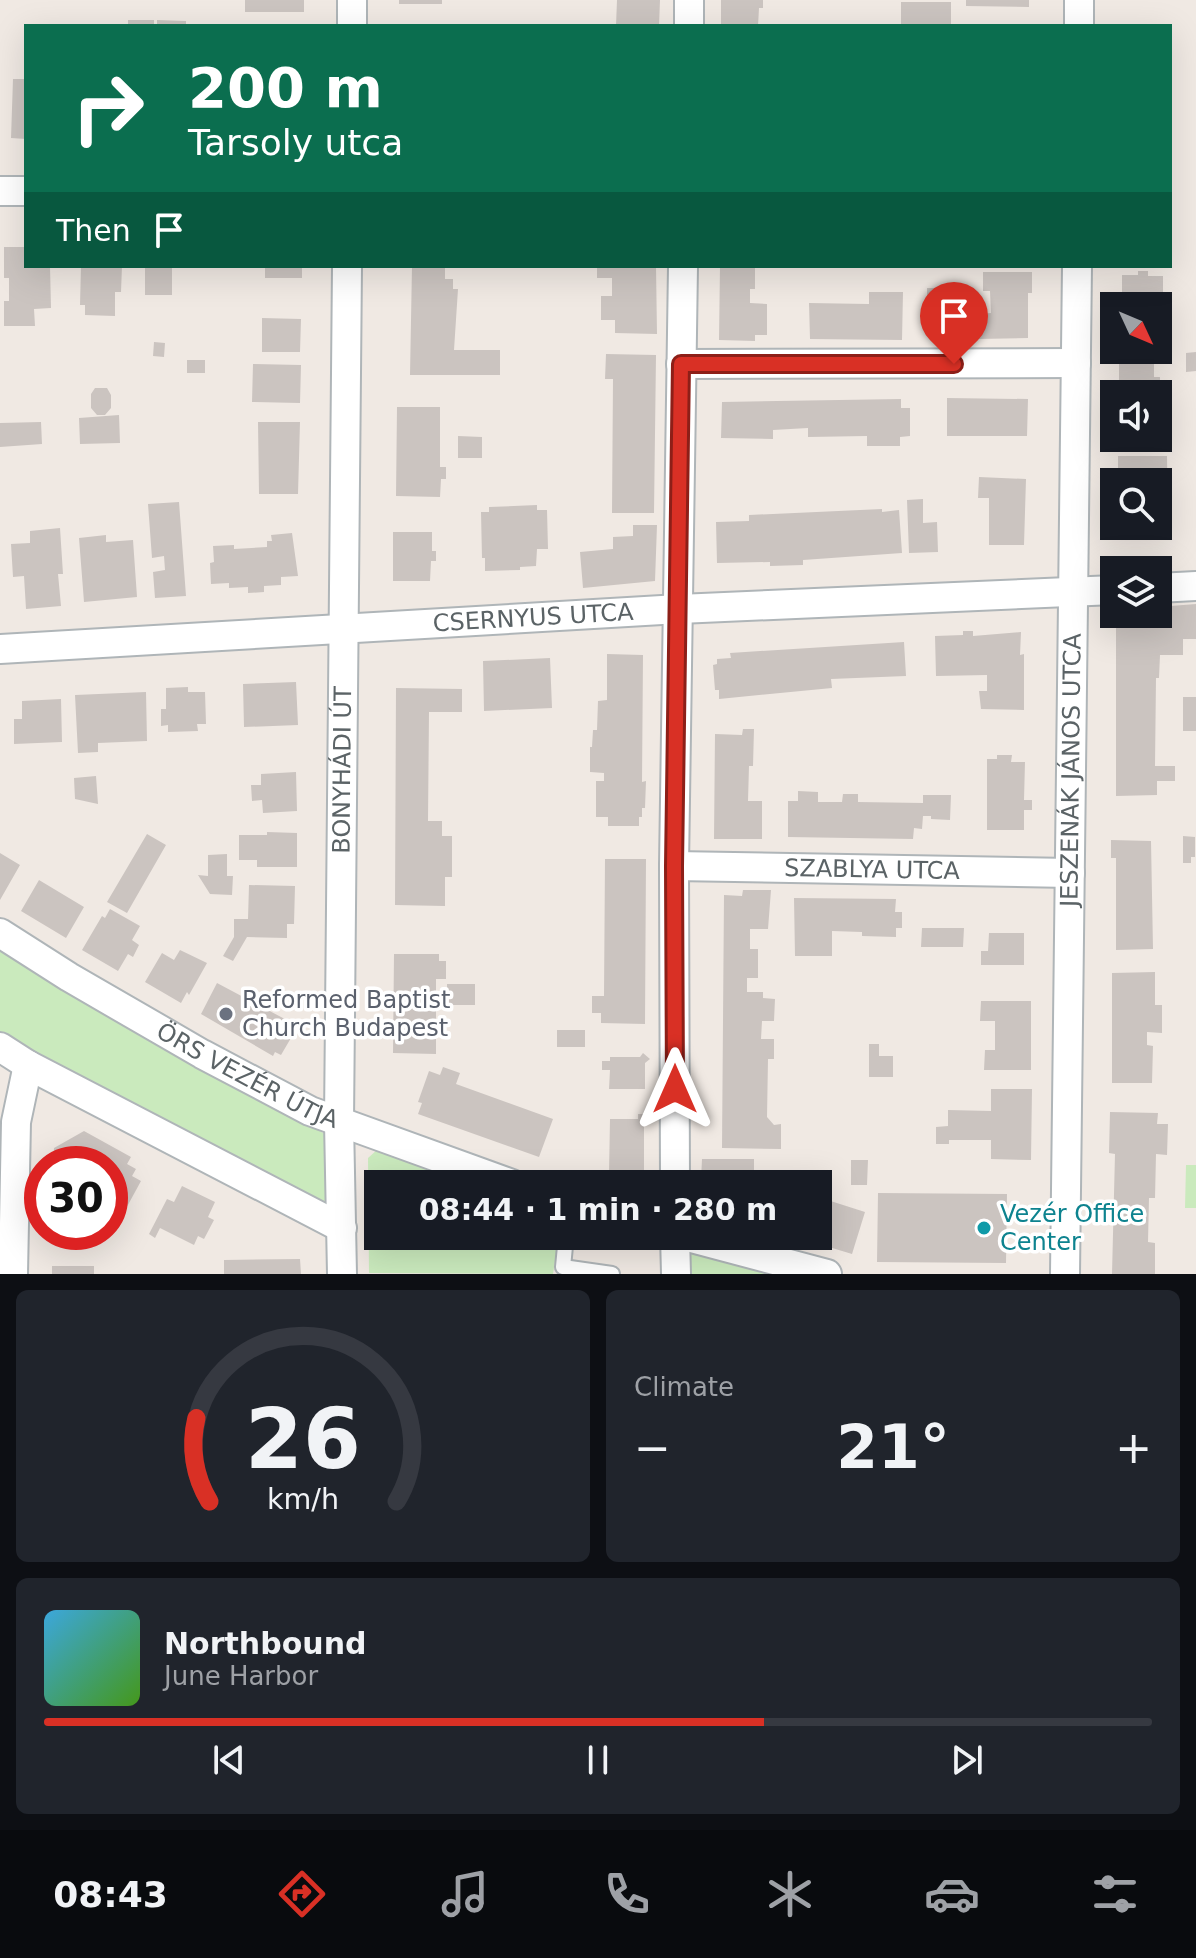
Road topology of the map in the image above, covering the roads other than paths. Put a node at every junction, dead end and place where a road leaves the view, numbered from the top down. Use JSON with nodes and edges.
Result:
{"nodes":[{"id":1,"x":352,"y":0,"type":"edge"},
{"id":2,"x":689,"y":0,"type":"edge"},
{"id":3,"x":1079,"y":0,"type":"edge"},
{"id":4,"x":352,"y":24,"type":"edge"},
{"id":5,"x":689,"y":24,"type":"edge"},
{"id":6,"x":1079,"y":24,"type":"edge"},
{"id":7,"x":0,"y":191,"type":"edge"},
{"id":8,"x":24,"y":191,"type":"edge"},
{"id":9,"x":347,"y":268,"type":"edge"},
{"id":10,"x":683,"y":268,"type":"edge"},
{"id":11,"x":1077,"y":268,"type":"edge"},
{"id":12,"x":1076,"y":363,"type":"junction"},
{"id":13,"x":681,"y":364,"type":"junction"},
{"id":14,"x":1196,"y":586,"type":"edge"},
{"id":15,"x":1172,"y":587,"type":"edge"},
{"id":16,"x":1100,"y":591,"type":"edge"},
{"id":17,"x":1073,"y":593,"type":"junction"},
{"id":18,"x":679,"y":609,"type":"junction"},
{"id":19,"x":343,"y":628,"type":"junction"},
{"id":20,"x":0,"y":649,"type":"edge"},
{"id":21,"x":674,"y":866,"type":"junction"},
{"id":22,"x":1070,"y":873,"type":"junction"},
{"id":23,"x":0,"y":933,"type":"edge"},
{"id":24,"x":0,"y":1047,"type":"edge"},
{"id":25,"x":28,"y":1065,"type":"junction"},
{"id":26,"x":339,"y":1122,"type":"junction"},
{"id":27,"x":473,"y":1170,"type":"edge"},
{"id":28,"x":675,"y":1170,"type":"edge"},
{"id":29,"x":342,"y":1228,"type":"junction"},
{"id":30,"x":565,"y":1250,"type":"edge"},
{"id":31,"x":675,"y":1250,"type":"edge"},
{"id":32,"x":737,"y":1250,"type":"edge"},
{"id":33,"x":13,"y":1274,"type":"edge"},
{"id":34,"x":342,"y":1274,"type":"edge"},
{"id":35,"x":612,"y":1274,"type":"edge"},
{"id":36,"x":676,"y":1274,"type":"edge"},
{"id":37,"x":827,"y":1274,"type":"edge"},
{"id":38,"x":1065,"y":1274,"type":"edge"}],
"edges":[{"from":1,"to":4,"type":"street"},
{"from":2,"to":5,"type":"street"},
{"from":3,"to":6,"type":"street"},
{"from":7,"to":8,"type":"street"},
{"from":9,"to":19,"type":"street","name":"BONYHÁDI ÚT"},
{"from":10,"to":13,"type":"street"},
{"from":11,"to":12,"type":"street","name":"JESZENÁK JÁNOS UTCA"},
{"from":12,"to":13,"type":"street"},
{"from":12,"to":17,"type":"street","name":"JESZENÁK JÁNOS UTCA"},
{"from":13,"to":18,"type":"street"},
{"from":14,"to":15,"type":"street"},
{"from":16,"to":17,"type":"street","name":"CSERNYUS UTCA"},
{"from":17,"to":18,"type":"street","name":"CSERNYUS UTCA"},
{"from":17,"to":22,"type":"street","name":"JESZENÁK JÁNOS UTCA"},
{"from":18,"to":19,"type":"street","name":"CSERNYUS UTCA"},
{"from":18,"to":21,"type":"street"},
{"from":19,"to":20,"type":"street","name":"CSERNYUS UTCA"},
{"from":19,"to":26,"type":"street","name":"BONYHÁDI ÚT"},
{"from":21,"to":22,"type":"street","name":"SZABLYA UTCA"},
{"from":21,"to":28,"type":"street"},
{"from":22,"to":38,"type":"street","name":"JESZENÁK JÁNOS UTCA"},
{"from":23,"to":26,"type":"street","name":"ÖRS VEZÉR ÚTJA"},
{"from":24,"to":25,"type":"street"},
{"from":25,"to":29,"type":"street"},
{"from":25,"to":33,"type":"street"},
{"from":26,"to":27,"type":"street","name":"ÖRS VEZÉR ÚTJA"},
{"from":26,"to":29,"type":"street","name":"BONYHÁDI ÚT"},
{"from":29,"to":34,"type":"street","name":"BONYHÁDI ÚT"},
{"from":30,"to":35,"type":"lane"},
{"from":31,"to":36,"type":"street"},
{"from":32,"to":37,"type":"street"}]}
